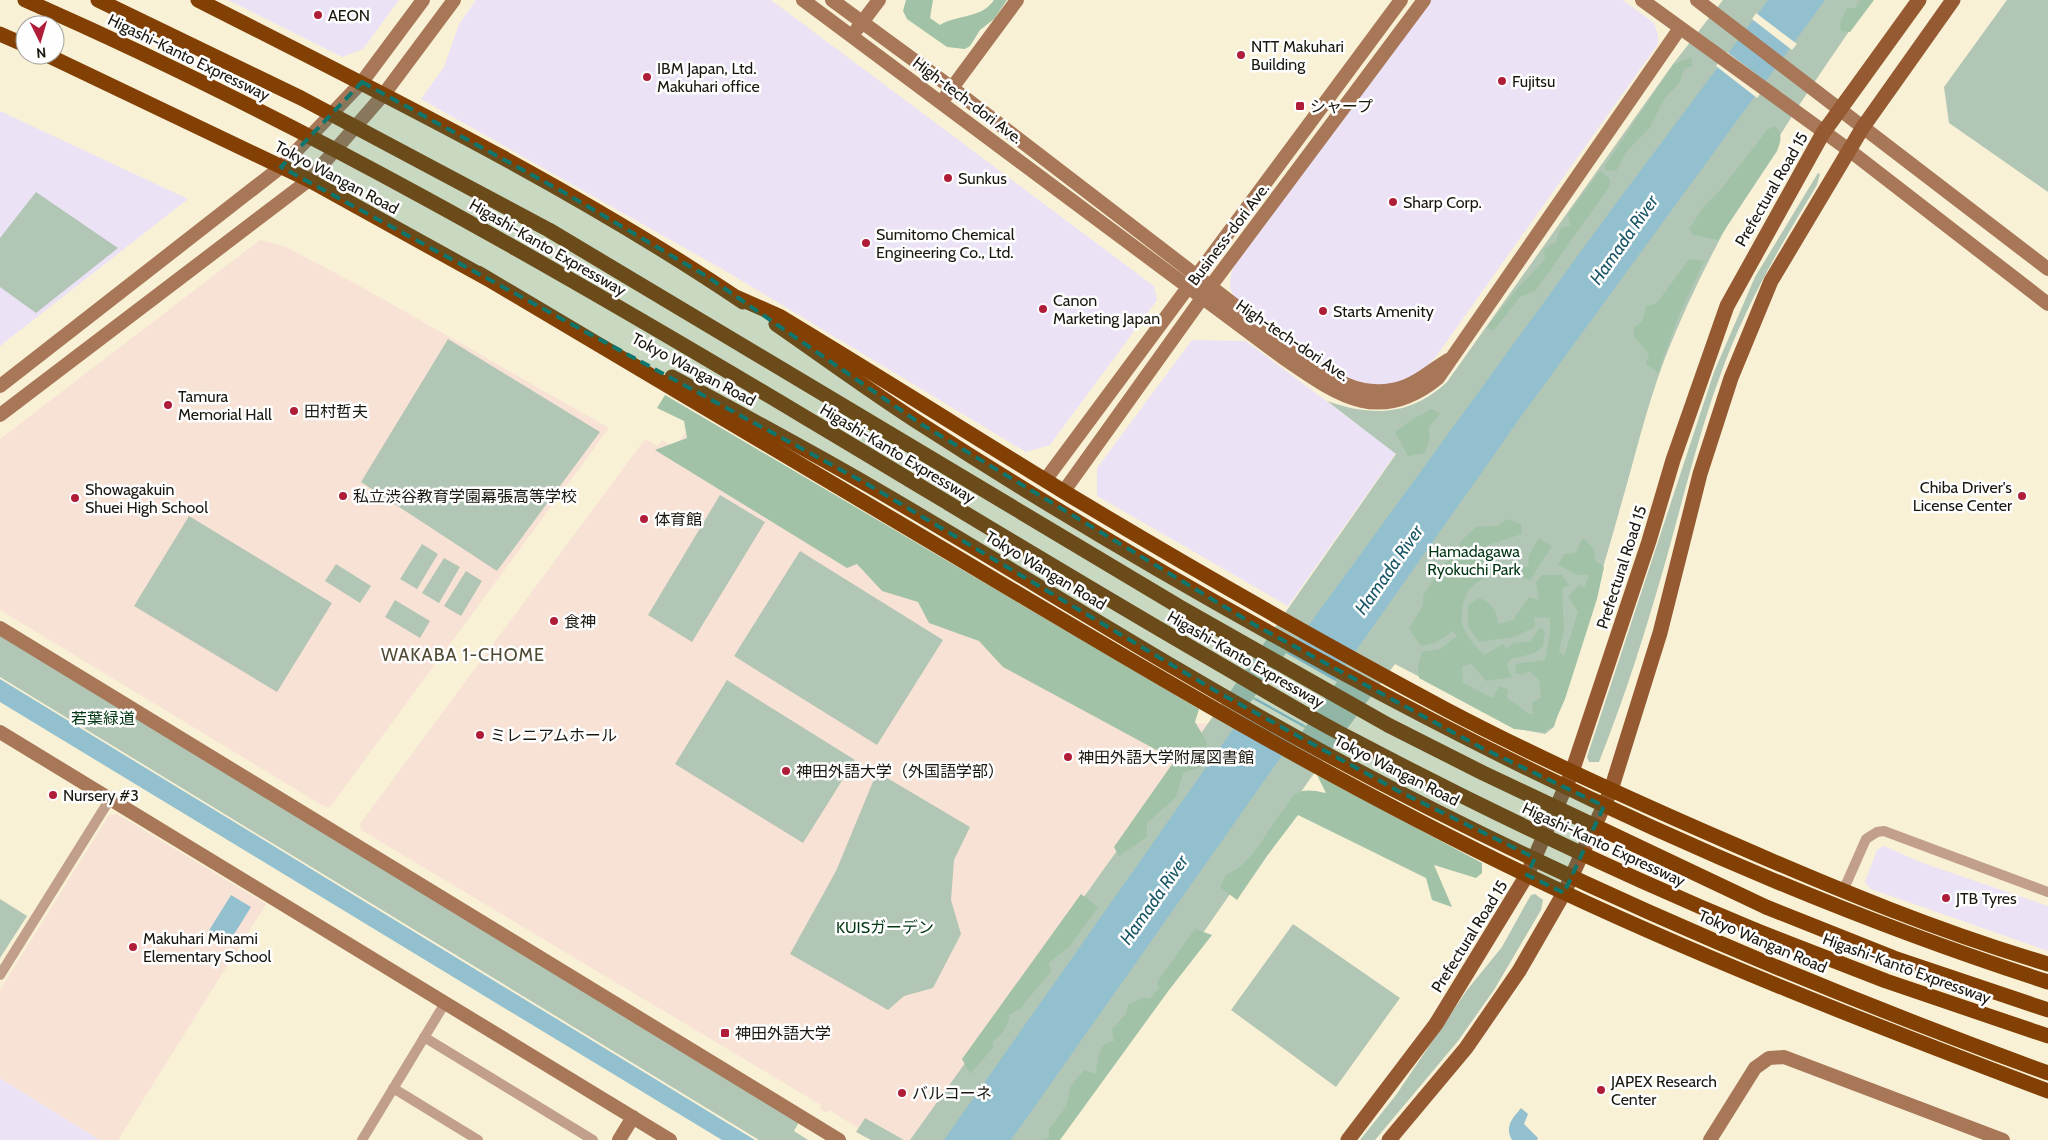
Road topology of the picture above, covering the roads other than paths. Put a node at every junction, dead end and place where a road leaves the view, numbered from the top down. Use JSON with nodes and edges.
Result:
{"nodes":[{"id":1,"x":25,"y":0,"type":"edge"},
{"id":2,"x":98,"y":0,"type":"edge"},
{"id":3,"x":198,"y":0,"type":"edge"},
{"id":4,"x":214,"y":0,"type":"edge"},
{"id":5,"x":423,"y":0,"type":"edge"},
{"id":6,"x":454,"y":0,"type":"edge"},
{"id":7,"x":803,"y":0,"type":"edge"},
{"id":8,"x":832,"y":0,"type":"edge"},
{"id":9,"x":879,"y":0,"type":"edge"},
{"id":10,"x":1017,"y":0,"type":"edge"},
{"id":11,"x":1401,"y":0,"type":"edge"},
{"id":12,"x":1424,"y":0,"type":"edge"},
{"id":13,"x":1642,"y":0,"type":"edge"},
{"id":14,"x":1919,"y":0,"type":"edge"},
{"id":15,"x":1953,"y":0,"type":"edge"},
{"id":16,"x":1702,"y":1,"type":"edge"},
{"id":17,"x":230,"y":16,"type":"junction"},
{"id":18,"x":863,"y":22,"type":"junction"},
{"id":19,"x":1680,"y":28,"type":"junction"},
{"id":20,"x":0,"y":34,"type":"edge"},
{"id":21,"x":852,"y":36,"type":"junction"},
{"id":22,"x":15,"y":41,"type":"edge"},
{"id":23,"x":65,"y":64,"type":"edge"},
{"id":24,"x":362,"y":82,"type":"junction"},
{"id":25,"x":952,"y":88,"type":"junction"},
{"id":26,"x":384,"y":94,"type":"junction"},
{"id":27,"x":942,"y":102,"type":"junction"},
{"id":28,"x":1840,"y":109,"type":"junction"},
{"id":29,"x":1863,"y":127,"type":"junction"},
{"id":30,"x":1823,"y":133,"type":"junction"},
{"id":31,"x":1849,"y":150,"type":"junction"},
{"id":32,"x":281,"y":167,"type":"junction"},
{"id":33,"x":308,"y":180,"type":"junction"},
{"id":34,"x":2048,"y":269,"type":"edge"},
{"id":35,"x":478,"y":273,"type":"junction"},
{"id":36,"x":1192,"y":282,"type":"junction"},
{"id":37,"x":1206,"y":293,"type":"junction"},
{"id":38,"x":736,"y":297,"type":"junction"},
{"id":39,"x":2048,"y":304,"type":"edge"},
{"id":40,"x":0,"y":386,"type":"edge"},
{"id":41,"x":0,"y":415,"type":"edge"},
{"id":42,"x":1046,"y":479,"type":"junction"},
{"id":43,"x":1064,"y":491,"type":"junction"},
{"id":44,"x":0,"y":628,"type":"edge"},
{"id":45,"x":0,"y":732,"type":"edge"},
{"id":46,"x":1572,"y":772,"type":"junction"},
{"id":47,"x":1611,"y":790,"type":"junction"},
{"id":48,"x":110,"y":799,"type":"junction"},
{"id":49,"x":1527,"y":875,"type":"junction"},
{"id":50,"x":1842,"y":891,"type":"junction"},
{"id":51,"x":2048,"y":892,"type":"edge"},
{"id":52,"x":1564,"y":893,"type":"junction"},
{"id":53,"x":2048,"y":964,"type":"edge"},
{"id":54,"x":0,"y":976,"type":"edge"},
{"id":55,"x":2048,"y":982,"type":"edge"},
{"id":56,"x":445,"y":1003,"type":"junction"},
{"id":57,"x":2048,"y":1010,"type":"edge"},
{"id":58,"x":2048,"y":1036,"type":"edge"},
{"id":59,"x":424,"y":1037,"type":"junction"},
{"id":60,"x":2048,"y":1073,"type":"edge"},
{"id":61,"x":393,"y":1088,"type":"junction"},
{"id":62,"x":2048,"y":1091,"type":"edge"},
{"id":63,"x":633,"y":1117,"type":"junction"},
{"id":64,"x":362,"y":1140,"type":"edge"},
{"id":65,"x":478,"y":1140,"type":"edge"},
{"id":66,"x":593,"y":1140,"type":"edge"},
{"id":67,"x":619,"y":1140,"type":"edge"},
{"id":68,"x":670,"y":1140,"type":"edge"},
{"id":69,"x":840,"y":1140,"type":"edge"},
{"id":70,"x":1348,"y":1140,"type":"edge"},
{"id":71,"x":1390,"y":1140,"type":"edge"},
{"id":72,"x":1710,"y":1140,"type":"edge"},
{"id":73,"x":2003,"y":1140,"type":"edge"}],
"edges":[{"from":1,"to":58,"type":"highway","name":"Higashi-Kanto Expressway","bridge":true},
{"from":2,"to":57,"type":"highway","name":"Higashi-Kanto Expressway","bridge":true},
{"from":3,"to":17,"type":"highway"},
{"from":4,"to":17,"type":"highway"},
{"from":5,"to":24,"type":"street"},
{"from":6,"to":26,"type":"street"},
{"from":7,"to":21,"type":"street","name":"High-tech-dori Ave."},
{"from":8,"to":18,"type":"street","name":"High-tech-dori Ave."},
{"from":9,"to":18,"type":"street"},
{"from":10,"to":25,"type":"street"},
{"from":11,"to":36,"type":"street","name":"Business-dori Ave."},
{"from":12,"to":37,"type":"street","name":"Business-dori Ave."},
{"from":13,"to":19,"type":"street"},
{"from":14,"to":28,"type":"main road","name":"Prefectural Road 15"},
{"from":15,"to":29,"type":"main road"},
{"from":16,"to":28,"type":"street"},
{"from":17,"to":24,"type":"highway"},
{"from":18,"to":21,"type":"street"},
{"from":18,"to":25,"type":"street","name":"High-tech-dori Ave."},
{"from":19,"to":30,"type":"street"},
{"from":19,"to":37,"type":"street","name":"High-tech-dori Ave."},
{"from":20,"to":22,"type":"highway"},
{"from":21,"to":27,"type":"street","name":"High-tech-dori Ave."},
{"from":23,"to":32,"type":"highway","name":"Tokyo Wangan Road"},
{"from":24,"to":26,"type":"highway"},
{"from":24,"to":32,"type":"street"},
{"from":25,"to":27,"type":"street"},
{"from":25,"to":36,"type":"street","name":"High-tech-dori Ave."},
{"from":26,"to":33,"type":"street"},
{"from":26,"to":38,"type":"highway"},
{"from":27,"to":36,"type":"street","name":"High-tech-dori Ave."},
{"from":28,"to":29,"type":"street"},
{"from":28,"to":30,"type":"main road","name":"Prefectural Road 15"},
{"from":29,"to":31,"type":"main road"},
{"from":29,"to":34,"type":"street"},
{"from":30,"to":31,"type":"street"},
{"from":30,"to":46,"type":"main road","name":"Prefectural Road 15"},
{"from":31,"to":39,"type":"street"},
{"from":31,"to":47,"type":"main road"},
{"from":32,"to":33,"type":"highway","name":"Tokyo Wangan Road"},
{"from":32,"to":40,"type":"street"},
{"from":33,"to":35,"type":"highway","name":"Tokyo Wangan Road"},
{"from":33,"to":41,"type":"street"},
{"from":35,"to":49,"type":"highway"},
{"from":35,"to":60,"type":"highway","name":"Tokyo Wangan Road","bridge":true},
{"from":36,"to":37,"type":"street","name":"High-tech-dori Ave."},
{"from":36,"to":42,"type":"street","name":"Business-dori Ave."},
{"from":37,"to":43,"type":"street","name":"Business-dori Ave."},
{"from":38,"to":42,"type":"highway"},
{"from":38,"to":55,"type":"highway","bridge":true},
{"from":42,"to":43,"type":"highway"},
{"from":43,"to":46,"type":"highway"},
{"from":44,"to":69,"type":"street"},
{"from":45,"to":48,"type":"street"},
{"from":46,"to":47,"type":"highway"},
{"from":46,"to":49,"type":"main road","name":"Prefectural Road 15"},
{"from":47,"to":50,"type":"highway"},
{"from":47,"to":52,"type":"main road"},
{"from":48,"to":54,"type":"street"},
{"from":48,"to":56,"type":"street"},
{"from":49,"to":52,"type":"highway"},
{"from":49,"to":70,"type":"main road","name":"Prefectural Road 15"},
{"from":50,"to":51,"type":"street"},
{"from":50,"to":53,"type":"highway"},
{"from":52,"to":62,"type":"highway"},
{"from":52,"to":71,"type":"main road"},
{"from":56,"to":59,"type":"street"},
{"from":56,"to":63,"type":"street"},
{"from":59,"to":61,"type":"street"},
{"from":59,"to":66,"type":"street"},
{"from":61,"to":64,"type":"street"},
{"from":61,"to":65,"type":"street"},
{"from":63,"to":67,"type":"street"},
{"from":63,"to":68,"type":"street"},
{"from":72,"to":73,"type":"street"}]}
